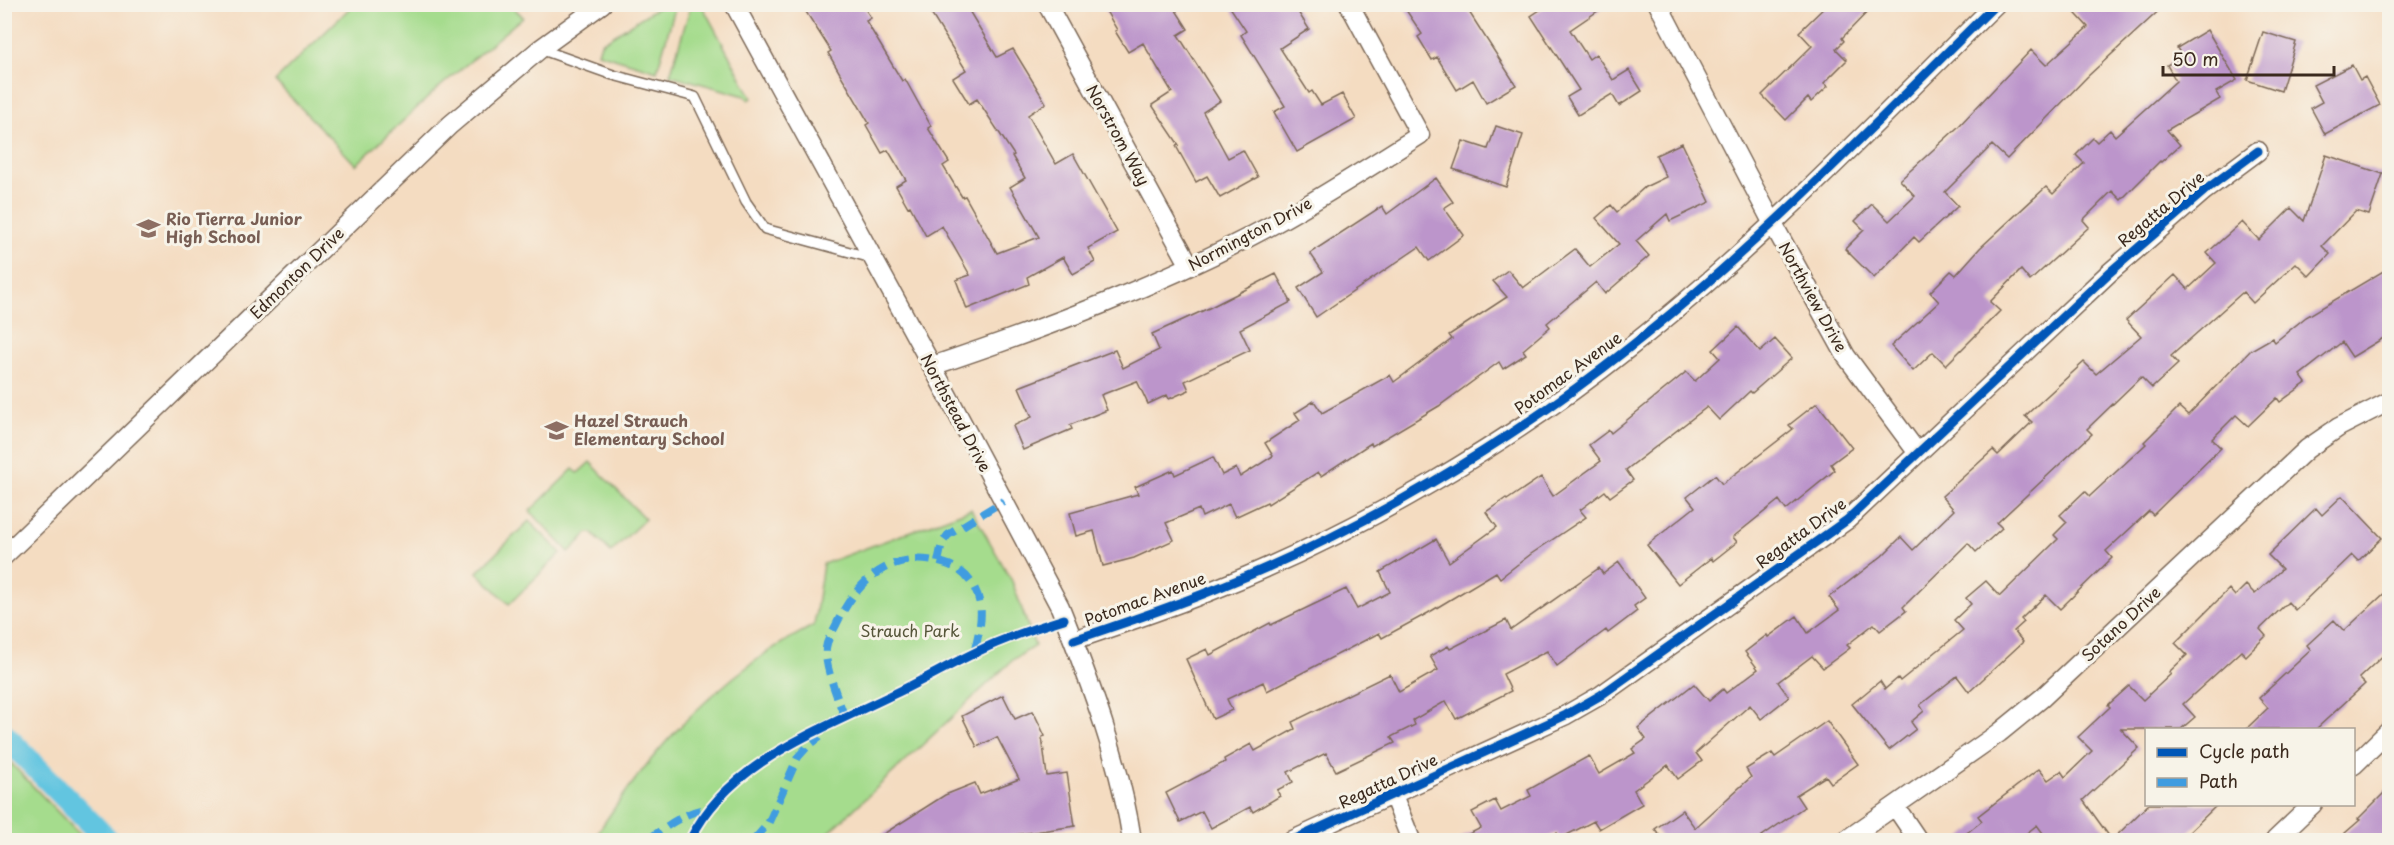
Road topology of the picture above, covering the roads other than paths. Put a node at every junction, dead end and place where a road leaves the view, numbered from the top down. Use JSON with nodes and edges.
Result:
{"nodes":[{"id":1,"x":602,"y":4,"type":"edge"},
{"id":2,"x":734,"y":4,"type":"edge"},
{"id":3,"x":1047,"y":4,"type":"edge"},
{"id":4,"x":1349,"y":4,"type":"edge"},
{"id":5,"x":1658,"y":4,"type":"edge"},
{"id":6,"x":1996,"y":4,"type":"edge"},
{"id":7,"x":540,"y":49,"type":"junction"},
{"id":8,"x":2258,"y":152,"type":"dead end"},
{"id":9,"x":1773,"y":224,"type":"junction"},
{"id":10,"x":873,"y":258,"type":"junction"},
{"id":11,"x":1190,"y":266,"type":"junction"},
{"id":12,"x":932,"y":366,"type":"junction"},
{"id":13,"x":2390,"y":401,"type":"edge"},
{"id":14,"x":1917,"y":453,"type":"junction"},
{"id":15,"x":4,"y":556,"type":"edge"},
{"id":16,"x":1074,"y":640,"type":"junction"},
{"id":17,"x":2390,"y":730,"type":"edge"},
{"id":18,"x":2355,"y":764,"type":"edge"},
{"id":19,"x":1393,"y":795,"type":"junction"},
{"id":20,"x":1894,"y":806,"type":"junction"},
{"id":21,"x":2311,"y":806,"type":"edge"},
{"id":22,"x":1132,"y":840,"type":"edge"},
{"id":23,"x":1293,"y":840,"type":"edge"},
{"id":24,"x":1411,"y":840,"type":"edge"},
{"id":25,"x":1846,"y":840,"type":"edge"},
{"id":26,"x":1918,"y":840,"type":"edge"},
{"id":27,"x":2275,"y":840,"type":"edge"}],
"edges":[{"from":1,"to":7,"type":"street","name":"Edmonton Drive"},
{"from":2,"to":10,"type":"street","name":"Northstead Drive"},
{"from":3,"to":11,"type":"street","name":"Norstrom Way"},
{"from":4,"to":11,"type":"street","name":"Normington Drive"},
{"from":5,"to":9,"type":"street","name":"Northview Drive"},
{"from":6,"to":9,"type":"street","name":"Potomac Avenue"},
{"from":7,"to":10,"type":"lane"},
{"from":7,"to":15,"type":"street","name":"Edmonton Drive"},
{"from":8,"to":14,"type":"street","name":"Regatta Drive"},
{"from":9,"to":14,"type":"street","name":"Northview Drive"},
{"from":9,"to":16,"type":"street","name":"Potomac Avenue"},
{"from":10,"to":12,"type":"street","name":"Northstead Drive"},
{"from":11,"to":12,"type":"street","name":"Normington Drive"},
{"from":12,"to":16,"type":"street","name":"Northstead Drive"},
{"from":13,"to":20,"type":"street","name":"Sotano Drive"},
{"from":14,"to":19,"type":"street","name":"Regatta Drive"},
{"from":16,"to":22,"type":"street","name":"Northstead Drive"},
{"from":17,"to":18,"type":"street"},
{"from":19,"to":23,"type":"street","name":"Regatta Drive"},
{"from":19,"to":24,"type":"street"},
{"from":20,"to":25,"type":"street","name":"Sotano Drive"},
{"from":20,"to":26,"type":"street"},
{"from":21,"to":27,"type":"street"}]}
